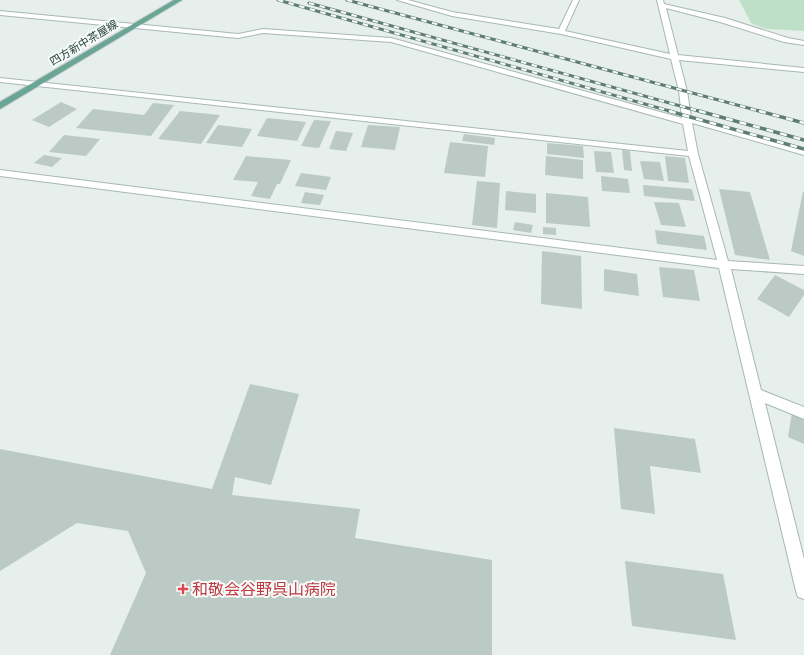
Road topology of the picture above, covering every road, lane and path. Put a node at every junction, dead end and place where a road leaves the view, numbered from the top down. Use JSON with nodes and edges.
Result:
{"nodes":[{"id":1,"x":179,"y":0,"type":"edge"},
{"id":2,"x":400,"y":0,"type":"edge"},
{"id":3,"x":576,"y":0,"type":"edge"},
{"id":4,"x":661,"y":3,"type":"edge"},
{"id":5,"x":0,"y":13,"type":"edge"},
{"id":6,"x":134,"y":27,"type":"junction"},
{"id":7,"x":561,"y":32,"type":"junction"},
{"id":8,"x":804,"y":43,"type":"edge"},
{"id":9,"x":674,"y":57,"type":"junction"},
{"id":10,"x":804,"y":70,"type":"edge"},
{"id":11,"x":0,"y":80,"type":"edge"},
{"id":12,"x":38,"y":84,"type":"junction"},
{"id":13,"x":0,"y":106,"type":"edge"},
{"id":14,"x":687,"y":120,"type":"junction"},
{"id":15,"x":804,"y":152,"type":"edge"},
{"id":16,"x":693,"y":154,"type":"junction"},
{"id":17,"x":0,"y":173,"type":"edge"},
{"id":18,"x":724,"y":265,"type":"junction"},
{"id":19,"x":804,"y":270,"type":"edge"},
{"id":20,"x":756,"y":394,"type":"junction"},
{"id":21,"x":804,"y":413,"type":"edge"},
{"id":22,"x":804,"y":591,"type":"edge"}],
"edges":[{"from":1,"to":6,"type":"main road","name":"四方新中茶屋線"},
{"from":2,"to":7,"type":"street"},
{"from":3,"to":7,"type":"street"},
{"from":4,"to":8,"type":"street"},
{"from":4,"to":9,"type":"street"},
{"from":5,"to":6,"type":"street"},
{"from":6,"to":12,"type":"main road","name":"四方新中茶屋線"},
{"from":6,"to":14,"type":"street"},
{"from":7,"to":9,"type":"street"},
{"from":9,"to":10,"type":"street"},
{"from":9,"to":14,"type":"street"},
{"from":11,"to":12,"type":"street"},
{"from":12,"to":13,"type":"main road","name":"四方新中茶屋線"},
{"from":12,"to":16,"type":"street"},
{"from":14,"to":15,"type":"street"},
{"from":14,"to":16,"type":"street"},
{"from":16,"to":18,"type":"street"},
{"from":17,"to":18,"type":"street"},
{"from":18,"to":19,"type":"street"},
{"from":18,"to":20,"type":"street"},
{"from":20,"to":21,"type":"street"},
{"from":20,"to":22,"type":"street"}]}
